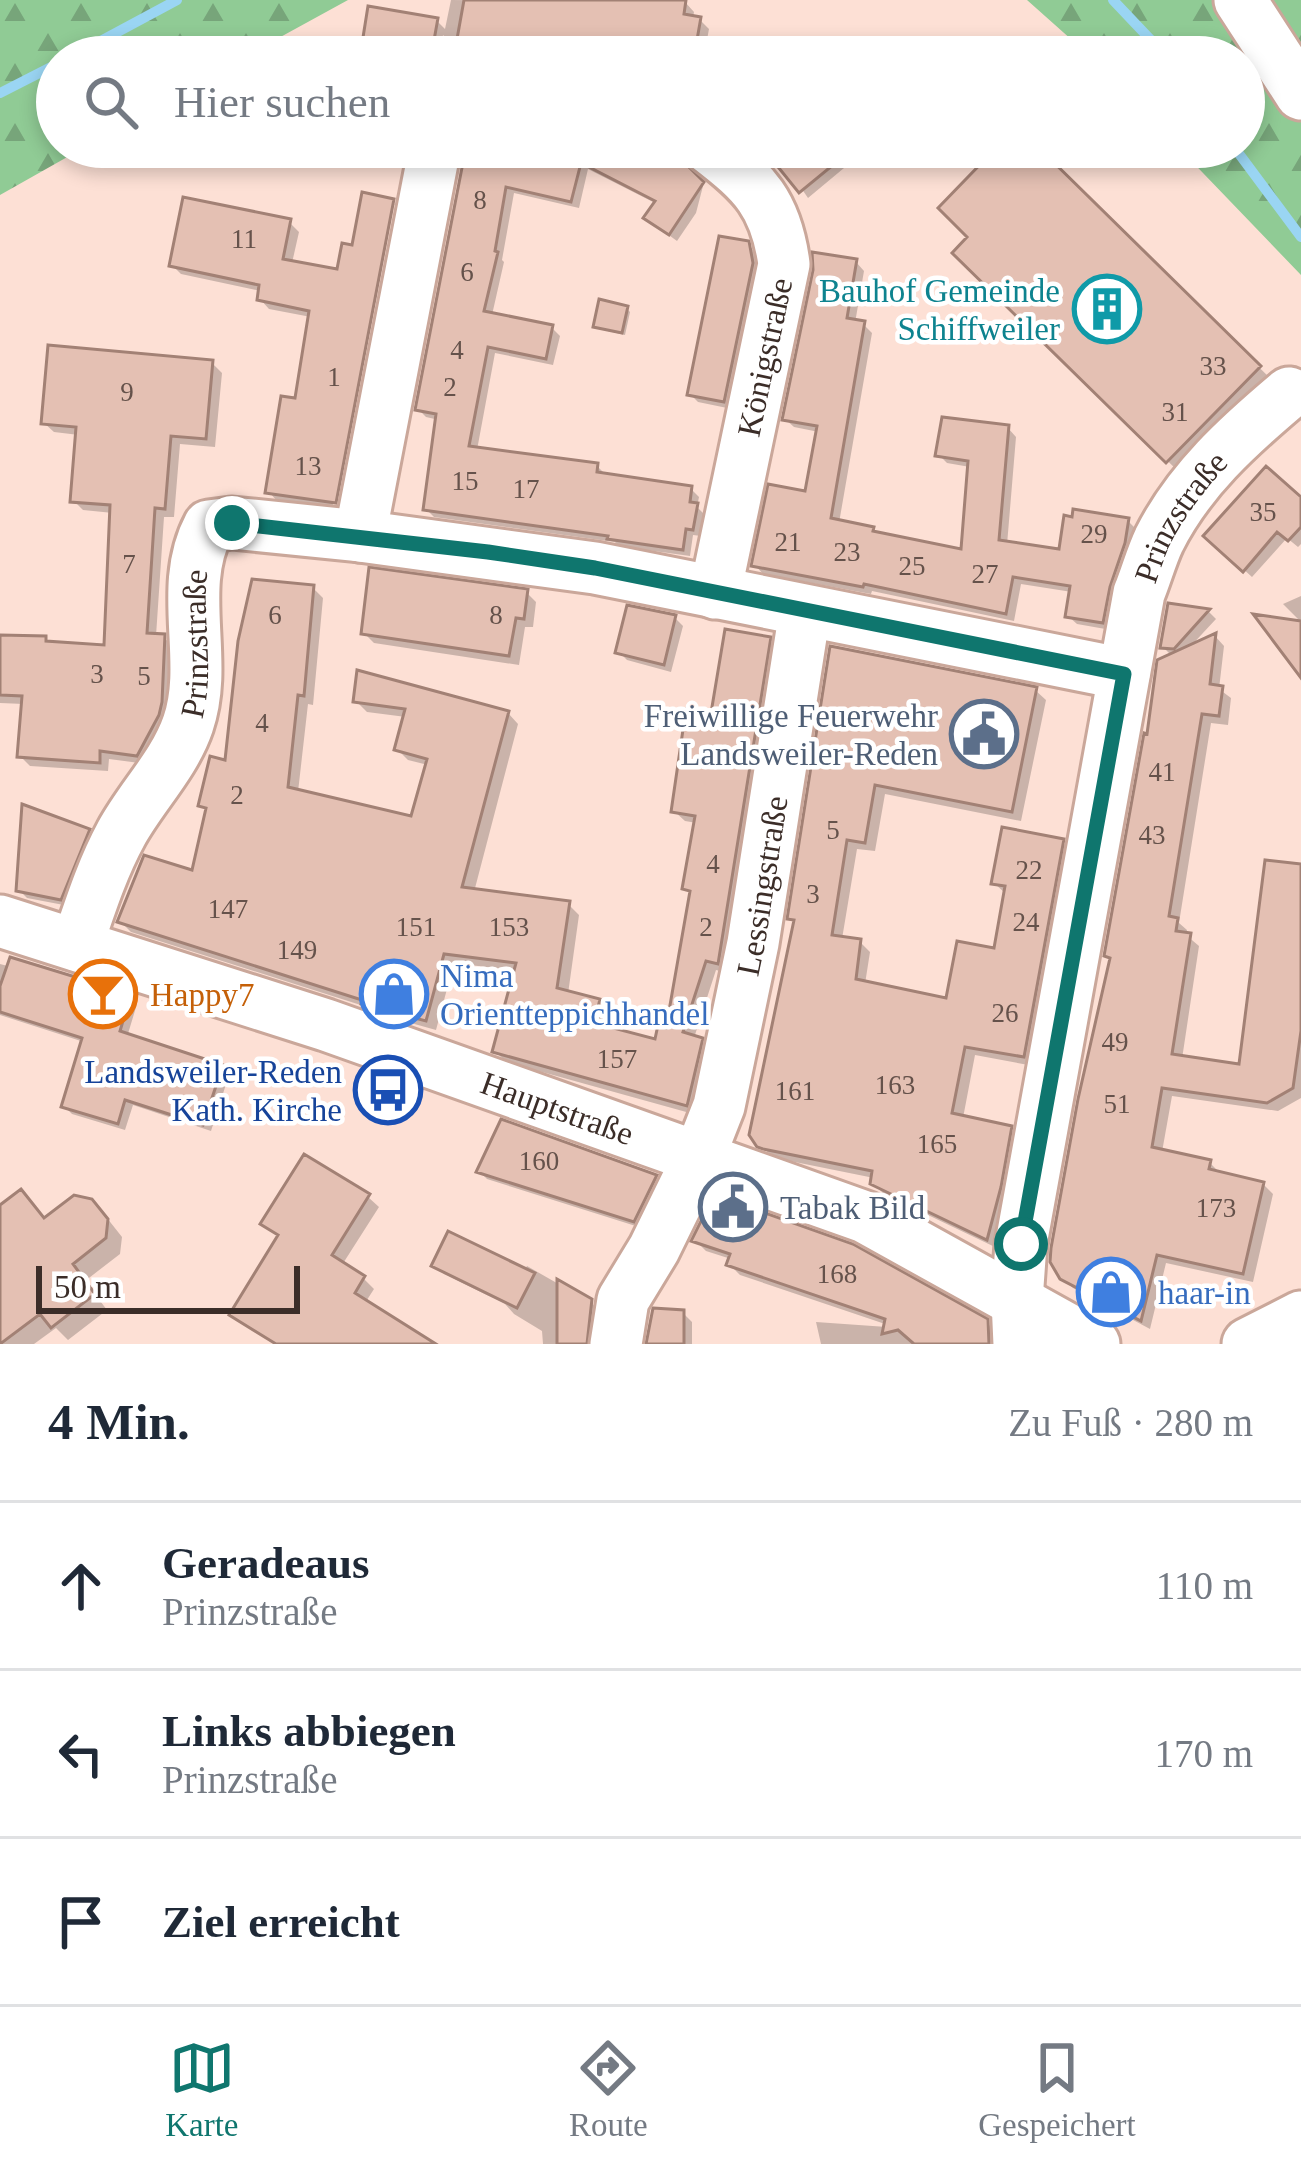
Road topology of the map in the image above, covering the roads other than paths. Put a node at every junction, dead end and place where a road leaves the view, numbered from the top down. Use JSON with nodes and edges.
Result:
{"nodes":[{"id":1,"x":1240,"y":0,"type":"edge"},
{"id":2,"x":1263,"y":36,"type":"edge"},
{"id":3,"x":1265,"y":39,"type":"edge"},
{"id":4,"x":1301,"y":94,"type":"edge"},
{"id":5,"x":431,"y":168,"type":"edge"},
{"id":6,"x":734,"y":168,"type":"edge"},
{"id":7,"x":1289,"y":393,"type":"dead end"},
{"id":8,"x":360,"y":536,"type":"junction"},
{"id":9,"x":715,"y":593,"type":"junction"},
{"id":10,"x":805,"y":611,"type":"junction"},
{"id":11,"x":1124,"y":674,"type":"junction"},
{"id":12,"x":0,"y":921,"type":"edge"},
{"id":13,"x":77,"y":945,"type":"junction"},
{"id":14,"x":699,"y":1157,"type":"junction"},
{"id":15,"x":1301,"y":1317,"type":"edge"},
{"id":16,"x":620,"y":1322,"type":"edge"},
{"id":17,"x":1018,"y":1322,"type":"edge"},
{"id":18,"x":1094,"y":1344,"type":"edge"},
{"id":19,"x":1248,"y":1344,"type":"edge"}],
"edges":[{"from":1,"to":2,"type":"street"},
{"from":3,"to":4,"type":"street"},
{"from":5,"to":8,"type":"street"},
{"from":6,"to":9,"type":"street","name":"Königstraße"},
{"from":7,"to":11,"type":"street","name":"Prinzstraße"},
{"from":8,"to":9,"type":"street","name":"Prinzstraße"},
{"from":8,"to":13,"type":"street","name":"Prinzstraße"},
{"from":9,"to":10,"type":"street","name":"Prinzstraße"},
{"from":10,"to":11,"type":"street","name":"Prinzstraße"},
{"from":10,"to":14,"type":"street","name":"Lessingstraße"},
{"from":11,"to":17,"type":"street","name":"Prinzstraße"},
{"from":12,"to":13,"type":"street","name":"Hauptstraße"},
{"from":13,"to":14,"type":"street","name":"Hauptstraße"},
{"from":14,"to":16,"type":"street","name":"Lessingstraße"},
{"from":14,"to":17,"type":"street","name":"Hauptstraße"},
{"from":15,"to":19,"type":"street"},
{"from":17,"to":18,"type":"street","name":"Hauptstraße"}]}
